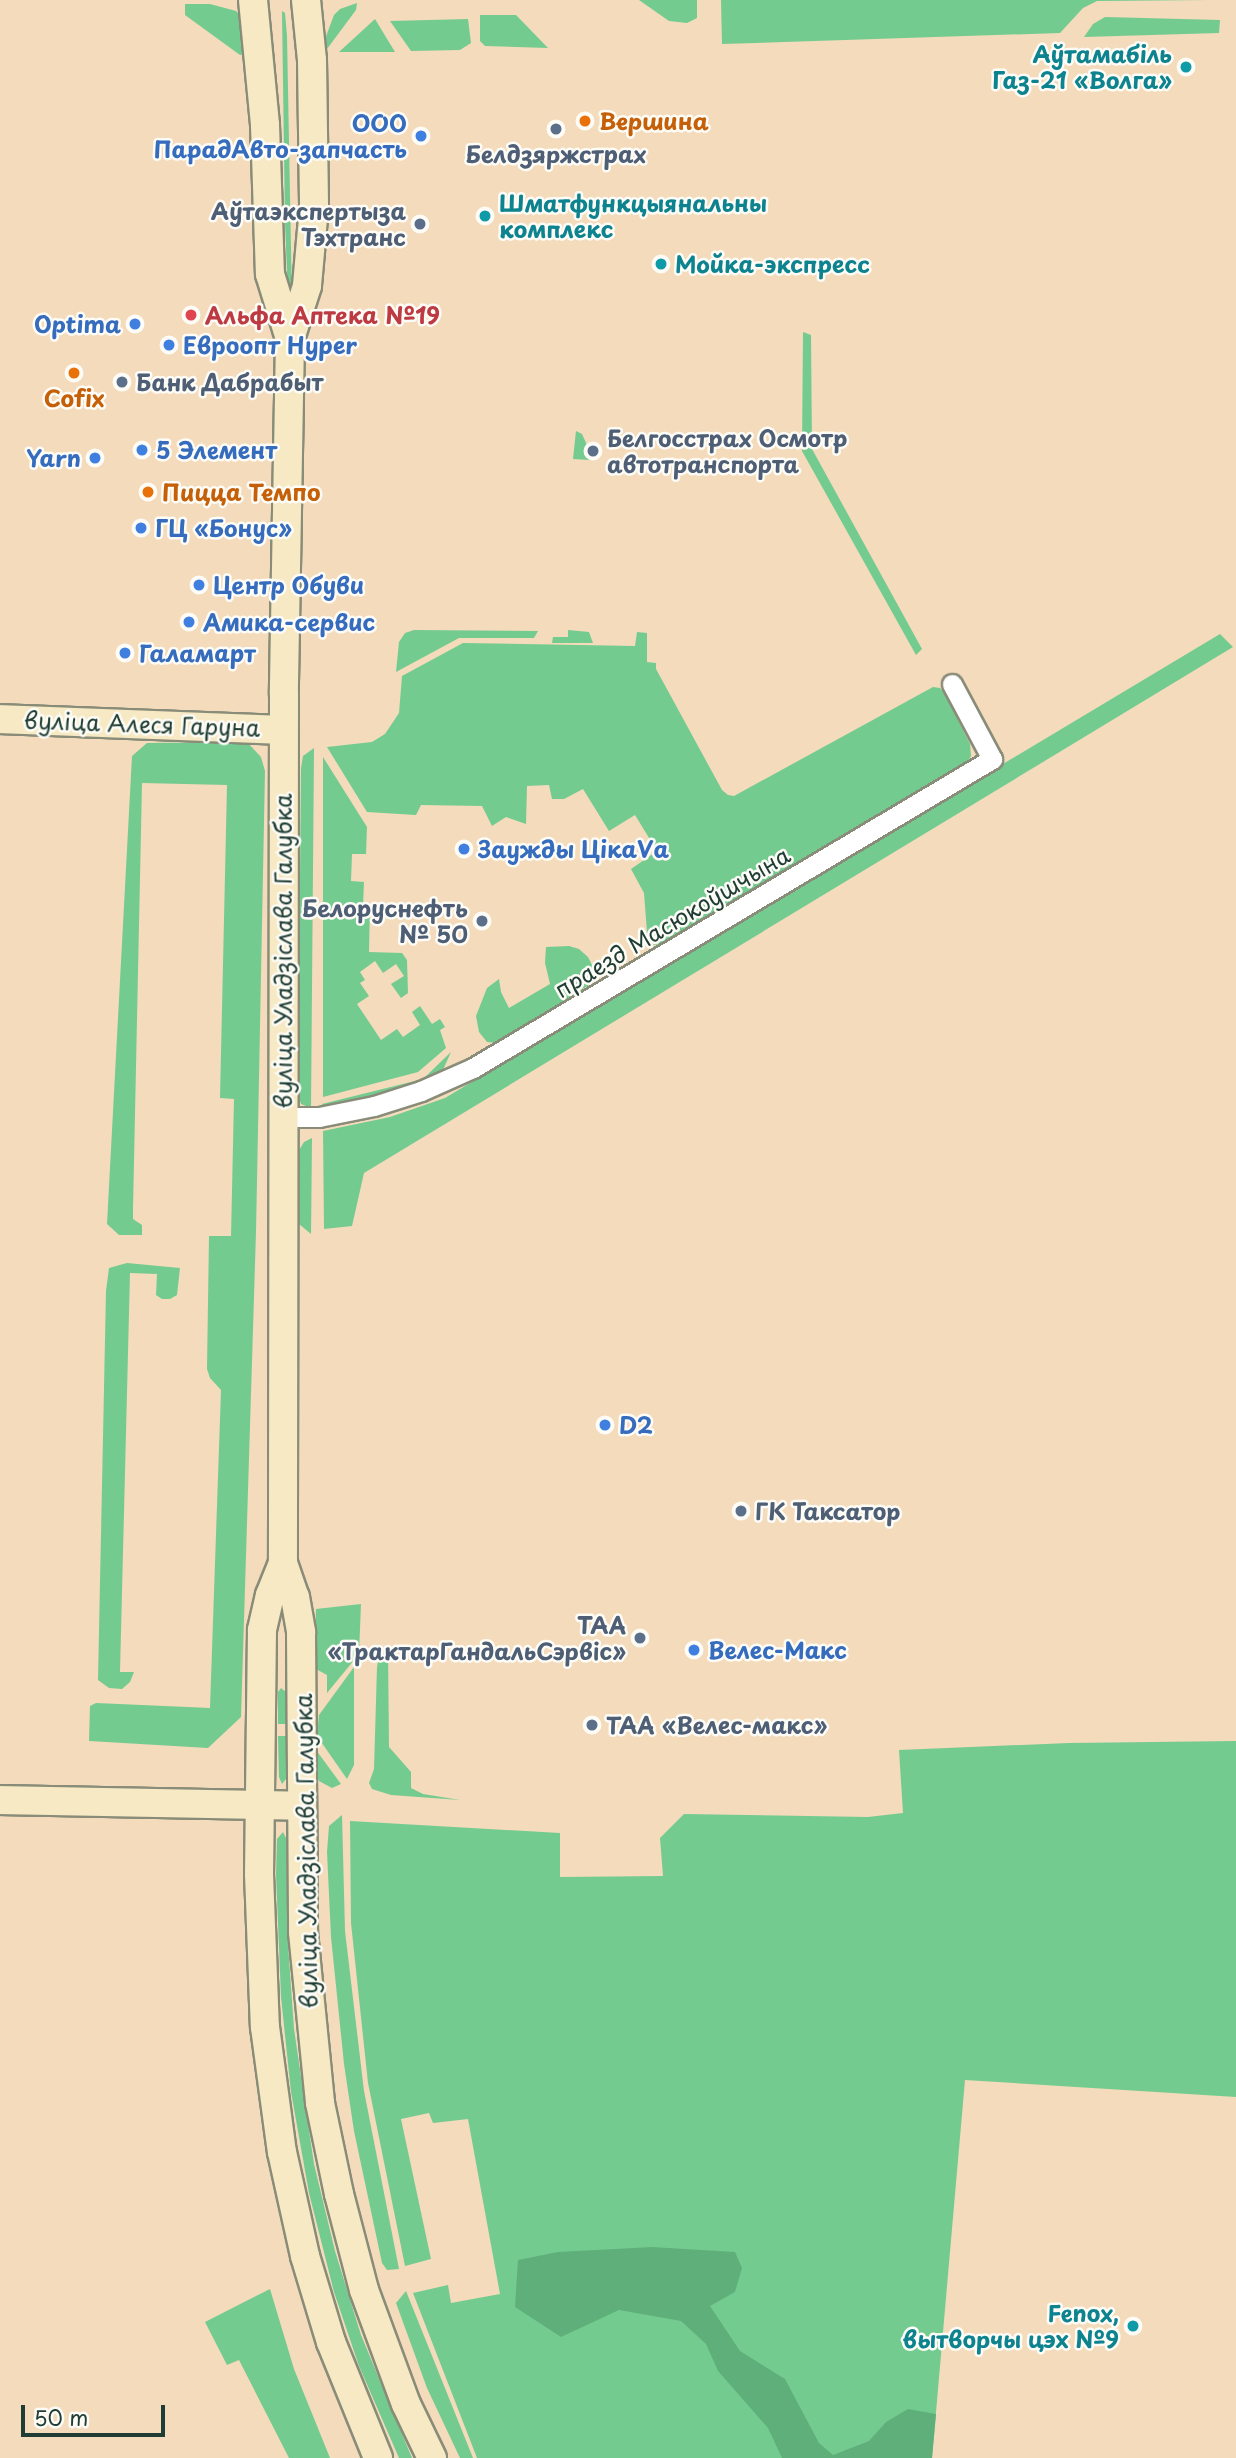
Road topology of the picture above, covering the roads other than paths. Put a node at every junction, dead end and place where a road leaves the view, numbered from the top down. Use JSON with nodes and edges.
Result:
{"nodes":[{"id":1,"x":253,"y":0,"type":"edge"},
{"id":2,"x":306,"y":0,"type":"edge"},
{"id":3,"x":290,"y":339,"type":"junction"},
{"id":4,"x":952,"y":684,"type":"dead end"},
{"id":5,"x":0,"y":719,"type":"edge"},
{"id":6,"x":283,"y":730,"type":"junction"},
{"id":7,"x":282,"y":1117,"type":"junction"},
{"id":8,"x":283,"y":1563,"type":"junction"},
{"id":9,"x":0,"y":1800,"type":"edge"},
{"id":10,"x":260,"y":1806,"type":"junction"},
{"id":11,"x":301,"y":1806,"type":"junction"},
{"id":12,"x":378,"y":2458,"type":"edge"},
{"id":13,"x":432,"y":2458,"type":"edge"}],
"edges":[{"from":1,"to":3,"type":"main road","name":"вуліца Уладзіслава Галубка"},
{"from":2,"to":3,"type":"main road","name":"вуліца Уладзіслава Галубка"},
{"from":3,"to":6,"type":"main road","name":"вуліца Уладзіслава Галубка"},
{"from":4,"to":7,"type":"street","name":"праезд Масюкоўшчына"},
{"from":5,"to":6,"type":"main road","name":"вуліца Алеся Гаруна"},
{"from":6,"to":7,"type":"main road","name":"вуліца Уладзіслава Галубка"},
{"from":7,"to":8,"type":"main road","name":"вуліца Уладзіслава Галубка"},
{"from":8,"to":10,"type":"main road","name":"вуліца Уладзіслава Галубка"},
{"from":8,"to":11,"type":"main road","name":"вуліца Уладзіслава Галубка"},
{"from":9,"to":10,"type":"main road"},
{"from":10,"to":11,"type":"main road"},
{"from":10,"to":12,"type":"main road","name":"вуліца Уладзіслава Галубка"},
{"from":11,"to":13,"type":"main road","name":"вуліца Уладзіслава Галубка"}]}
